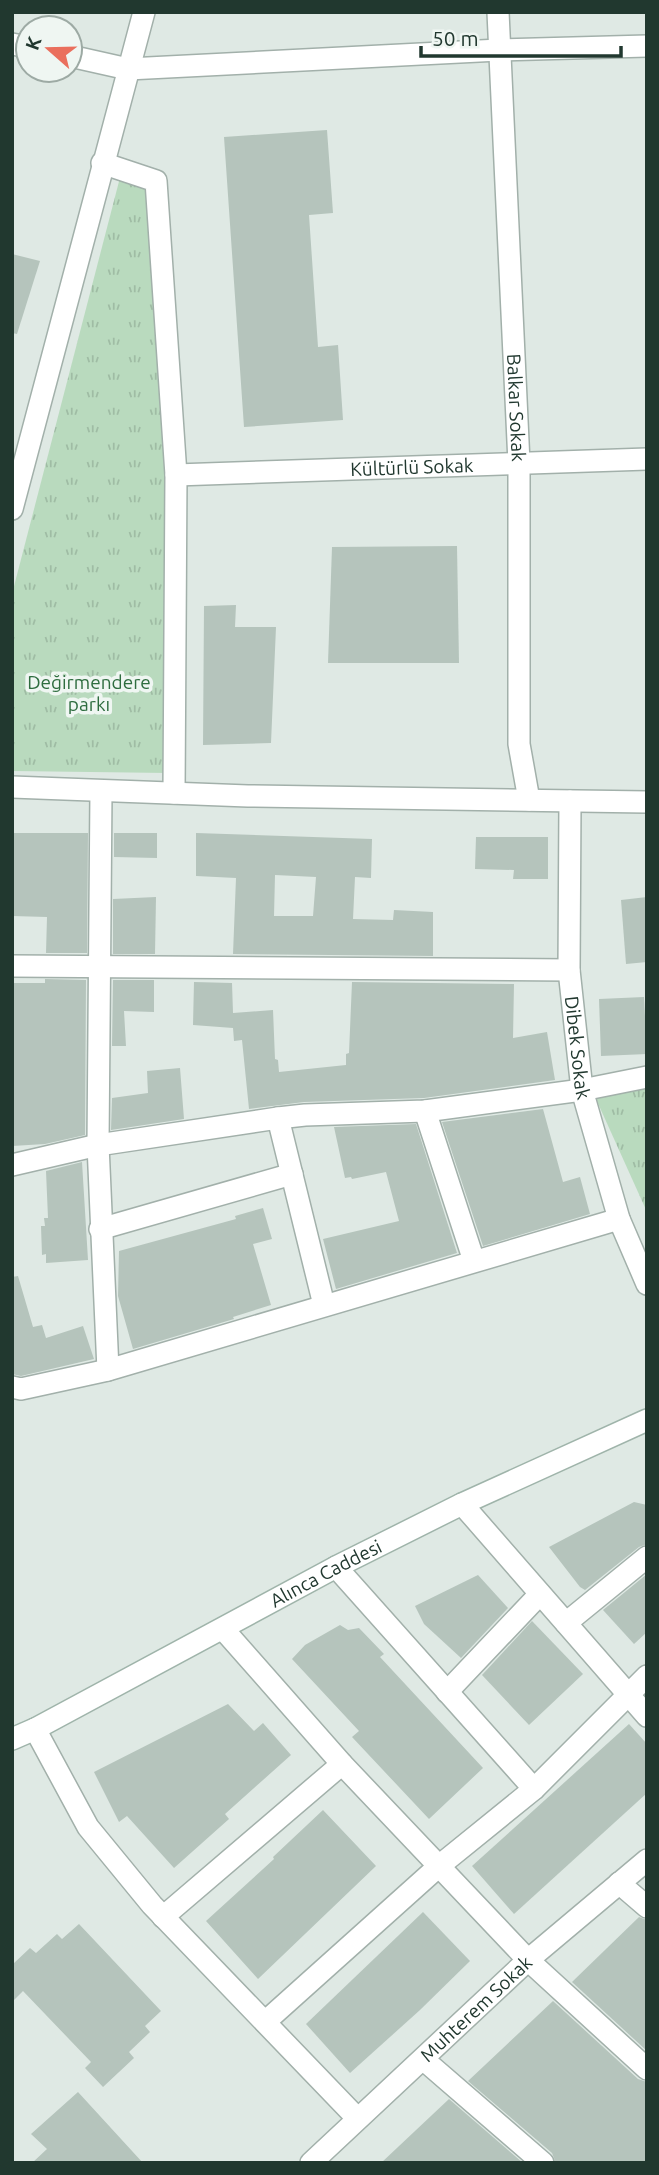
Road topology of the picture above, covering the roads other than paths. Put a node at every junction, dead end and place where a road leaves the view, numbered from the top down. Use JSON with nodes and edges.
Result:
{"nodes":[{"id":1,"x":144,"y":12,"type":"edge"},
{"id":2,"x":498,"y":12,"type":"edge"},
{"id":3,"x":647,"y":46,"type":"edge"},
{"id":4,"x":499,"y":50,"type":"junction"},
{"id":5,"x":84,"y":60,"type":"edge"},
{"id":6,"x":128,"y":69,"type":"junction"},
{"id":7,"x":102,"y":163,"type":"junction"},
{"id":8,"x":647,"y":459,"type":"edge"},
{"id":9,"x":519,"y":463,"type":"junction"},
{"id":10,"x":176,"y":475,"type":"junction"},
{"id":11,"x":12,"y":509,"type":"edge"},
{"id":12,"x":12,"y":787,"type":"edge"},
{"id":13,"x":101,"y":791,"type":"junction"},
{"id":14,"x":174,"y":793,"type":"junction"},
{"id":15,"x":529,"y":800,"type":"junction"},
{"id":16,"x":570,"y":801,"type":"junction"},
{"id":17,"x":647,"y":802,"type":"edge"},
{"id":18,"x":12,"y":966,"type":"edge"},
{"id":19,"x":99,"y":968,"type":"junction"},
{"id":20,"x":569,"y":970,"type":"junction"},
{"id":21,"x":647,"y":1077,"type":"edge"},
{"id":22,"x":582,"y":1090,"type":"junction"},
{"id":23,"x":425,"y":1111,"type":"junction"},
{"id":24,"x":278,"y":1118,"type":"junction"},
{"id":25,"x":98,"y":1145,"type":"junction"},
{"id":26,"x":12,"y":1165,"type":"edge"},
{"id":27,"x":292,"y":1174,"type":"junction"},
{"id":28,"x":619,"y":1219,"type":"junction"},
{"id":29,"x":100,"y":1228,"type":"junction"},
{"id":30,"x":474,"y":1261,"type":"junction"},
{"id":31,"x":647,"y":1284,"type":"edge"},
{"id":32,"x":324,"y":1306,"type":"junction"},
{"id":33,"x":108,"y":1370,"type":"junction"},
{"id":34,"x":12,"y":1387,"type":"edge"},
{"id":35,"x":647,"y":1420,"type":"edge"},
{"id":36,"x":462,"y":1504,"type":"junction"},
{"id":37,"x":647,"y":1557,"type":"edge"},
{"id":38,"x":336,"y":1567,"type":"junction"},
{"id":39,"x":540,"y":1594,"type":"junction"},
{"id":40,"x":566,"y":1623,"type":"junction"},
{"id":41,"x":223,"y":1629,"type":"junction"},
{"id":42,"x":647,"y":1676,"type":"edge"},
{"id":43,"x":447,"y":1692,"type":"junction"},
{"id":44,"x":627,"y":1694,"type":"junction"},
{"id":45,"x":647,"y":1716,"type":"edge"},
{"id":46,"x":35,"y":1730,"type":"junction"},
{"id":47,"x":12,"y":1739,"type":"edge"},
{"id":48,"x":342,"y":1764,"type":"junction"},
{"id":49,"x":534,"y":1788,"type":"junction"},
{"id":50,"x":647,"y":1860,"type":"edge"},
{"id":51,"x":439,"y":1866,"type":"junction"},
{"id":52,"x":619,"y":1884,"type":"junction"},
{"id":53,"x":647,"y":1907,"type":"edge"},
{"id":54,"x":163,"y":1917,"type":"junction"},
{"id":55,"x":528,"y":1960,"type":"junction"},
{"id":56,"x":265,"y":2022,"type":"junction"},
{"id":57,"x":424,"y":2060,"type":"junction"},
{"id":58,"x":647,"y":2069,"type":"edge"},
{"id":59,"x":357,"y":2118,"type":"junction"},
{"id":60,"x":322,"y":2160,"type":"edge"},
{"id":61,"x":543,"y":2163,"type":"edge"}],
"edges":[{"from":1,"to":6,"type":"street"},
{"from":2,"to":4,"type":"street","name":"Balkar Sokak"},
{"from":3,"to":4,"type":"street"},
{"from":4,"to":6,"type":"street"},
{"from":4,"to":9,"type":"street","name":"Balkar Sokak"},
{"from":5,"to":6,"type":"street"},
{"from":6,"to":7,"type":"street"},
{"from":7,"to":10,"type":"street"},
{"from":7,"to":11,"type":"street"},
{"from":8,"to":9,"type":"street","name":"Kültürlü Sokak"},
{"from":9,"to":10,"type":"street","name":"Kültürlü Sokak"},
{"from":9,"to":15,"type":"street","name":"Balkar Sokak"},
{"from":10,"to":14,"type":"street"},
{"from":12,"to":13,"type":"street"},
{"from":13,"to":14,"type":"street"},
{"from":13,"to":19,"type":"street"},
{"from":14,"to":15,"type":"street"},
{"from":15,"to":16,"type":"street"},
{"from":16,"to":17,"type":"street"},
{"from":16,"to":20,"type":"street","name":"Dibek Sokak"},
{"from":18,"to":19,"type":"street"},
{"from":19,"to":20,"type":"street"},
{"from":19,"to":25,"type":"street"},
{"from":20,"to":22,"type":"street","name":"Dibek Sokak"},
{"from":21,"to":22,"type":"street"},
{"from":22,"to":23,"type":"street"},
{"from":22,"to":28,"type":"street","name":"Dibek Sokak"},
{"from":23,"to":24,"type":"street"},
{"from":23,"to":30,"type":"street"},
{"from":24,"to":25,"type":"street"},
{"from":24,"to":27,"type":"street"},
{"from":25,"to":26,"type":"street"},
{"from":25,"to":29,"type":"street"},
{"from":27,"to":29,"type":"street"},
{"from":27,"to":32,"type":"street"},
{"from":28,"to":30,"type":"street"},
{"from":28,"to":31,"type":"street","name":"Dibek Sokak"},
{"from":29,"to":33,"type":"street"},
{"from":30,"to":32,"type":"street"},
{"from":32,"to":33,"type":"street"},
{"from":33,"to":34,"type":"street"},
{"from":35,"to":36,"type":"street","name":"Alınca Caddesi"},
{"from":36,"to":38,"type":"street","name":"Alınca Caddesi"},
{"from":36,"to":39,"type":"street"},
{"from":37,"to":40,"type":"street"},
{"from":38,"to":41,"type":"street","name":"Alınca Caddesi"},
{"from":38,"to":43,"type":"street"},
{"from":39,"to":40,"type":"street"},
{"from":39,"to":43,"type":"street"},
{"from":40,"to":44,"type":"street"},
{"from":41,"to":46,"type":"street","name":"Alınca Caddesi"},
{"from":41,"to":48,"type":"street"},
{"from":42,"to":44,"type":"street"},
{"from":43,"to":49,"type":"street"},
{"from":44,"to":45,"type":"street"},
{"from":44,"to":49,"type":"street"},
{"from":46,"to":47,"type":"street","name":"Alınca Caddesi"},
{"from":46,"to":54,"type":"street"},
{"from":48,"to":51,"type":"street"},
{"from":48,"to":54,"type":"street"},
{"from":49,"to":51,"type":"street"},
{"from":50,"to":52,"type":"street","name":"Muhterem Sokak"},
{"from":51,"to":55,"type":"street"},
{"from":51,"to":56,"type":"street"},
{"from":52,"to":53,"type":"street"},
{"from":52,"to":55,"type":"street","name":"Muhterem Sokak"},
{"from":54,"to":56,"type":"street"},
{"from":55,"to":57,"type":"street","name":"Muhterem Sokak"},
{"from":55,"to":58,"type":"street"},
{"from":56,"to":59,"type":"street"},
{"from":57,"to":59,"type":"street","name":"Muhterem Sokak"},
{"from":57,"to":61,"type":"street"},
{"from":59,"to":60,"type":"street","name":"Muhterem Sokak"}]}
